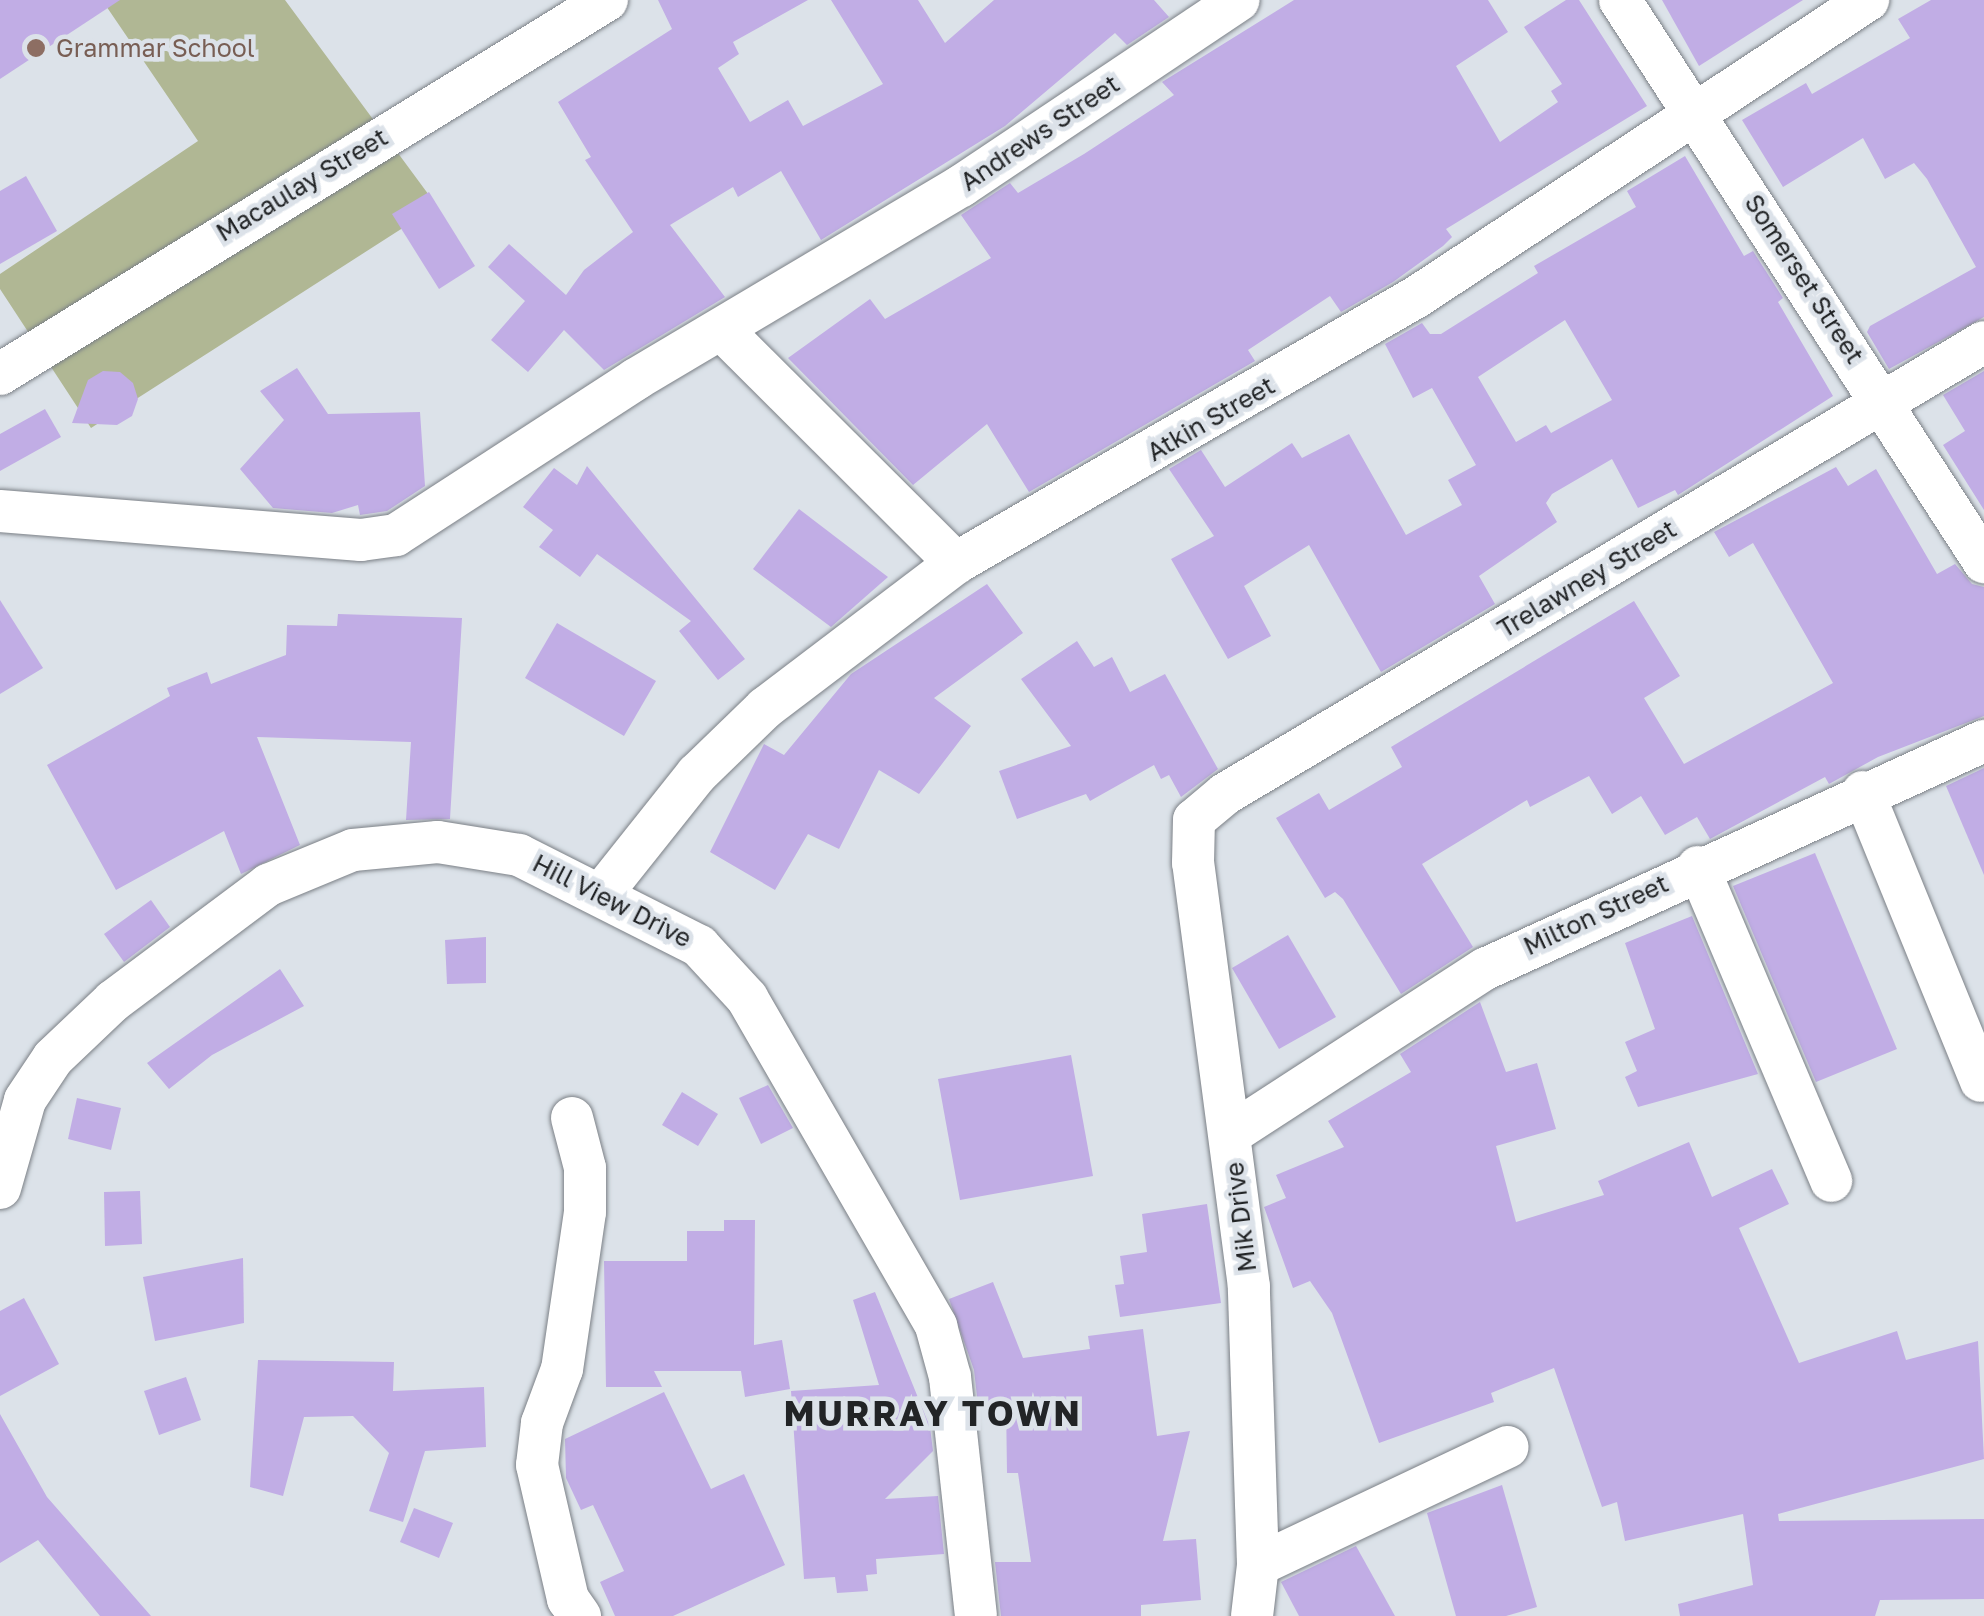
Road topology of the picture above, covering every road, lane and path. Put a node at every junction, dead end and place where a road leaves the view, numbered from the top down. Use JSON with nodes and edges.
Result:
{"nodes":[{"id":1,"x":607,"y":0,"type":"edge"},
{"id":2,"x":1239,"y":0,"type":"edge"},
{"id":3,"x":1620,"y":0,"type":"edge"},
{"id":4,"x":1868,"y":0,"type":"edge"},
{"id":5,"x":1695,"y":109,"type":"junction"},
{"id":6,"x":723,"y":331,"type":"junction"},
{"id":7,"x":1984,"y":342,"type":"edge"},
{"id":8,"x":0,"y":374,"type":"edge"},
{"id":9,"x":1884,"y":404,"type":"junction"},
{"id":10,"x":0,"y":510,"type":"edge"},
{"id":11,"x":1984,"y":562,"type":"edge"},
{"id":12,"x":956,"y":564,"type":"junction"},
{"id":13,"x":1984,"y":741,"type":"edge"},
{"id":14,"x":1862,"y":792,"type":"junction"},
{"id":15,"x":1194,"y":820,"type":"joint"},
{"id":16,"x":1698,"y":867,"type":"junction"},
{"id":17,"x":603,"y":892,"type":"junction"},
{"id":18,"x":1981,"y":1081,"type":"dead end"},
{"id":19,"x":572,"y":1118,"type":"dead end"},
{"id":20,"x":1232,"y":1134,"type":"junction"},
{"id":21,"x":1831,"y":1181,"type":"dead end"},
{"id":22,"x":0,"y":1188,"type":"edge"},
{"id":23,"x":1508,"y":1448,"type":"dead end"},
{"id":24,"x":1258,"y":1565,"type":"junction"},
{"id":25,"x":580,"y":1616,"type":"edge"},
{"id":26,"x":976,"y":1616,"type":"edge"},
{"id":27,"x":1252,"y":1616,"type":"edge"}],
"edges":[{"from":1,"to":8,"type":"street","name":"Macaulay Street"},
{"from":2,"to":6,"type":"street","name":"Andrews Street"},
{"from":3,"to":5,"type":"street","name":"Somerset Street"},
{"from":4,"to":5,"type":"street","name":"Atkin Street"},
{"from":5,"to":9,"type":"street","name":"Somerset Street"},
{"from":5,"to":12,"type":"street","name":"Atkin Street"},
{"from":6,"to":10,"type":"street","name":"Andrews Street"},
{"from":6,"to":12,"type":"street"},
{"from":7,"to":9,"type":"street","name":"Trelawney Street"},
{"from":9,"to":11,"type":"street","name":"Somerset Street"},
{"from":9,"to":15,"type":"street","name":"Trelawney Street"},
{"from":12,"to":17,"type":"street","name":"Atkin Street"},
{"from":13,"to":14,"type":"street","name":"Milton Street"},
{"from":14,"to":16,"type":"street","name":"Milton Street"},
{"from":14,"to":18,"type":"street"},
{"from":15,"to":20,"type":"street","name":"Mik Drive"},
{"from":16,"to":20,"type":"street","name":"Milton Street"},
{"from":16,"to":21,"type":"street"},
{"from":17,"to":22,"type":"street","name":"Hill View Drive"},
{"from":17,"to":26,"type":"street","name":"Hill View Drive"},
{"from":19,"to":25,"type":"street"},
{"from":20,"to":24,"type":"street","name":"Mik Drive"},
{"from":23,"to":24,"type":"street"},
{"from":24,"to":27,"type":"street","name":"Mik Drive"}]}
